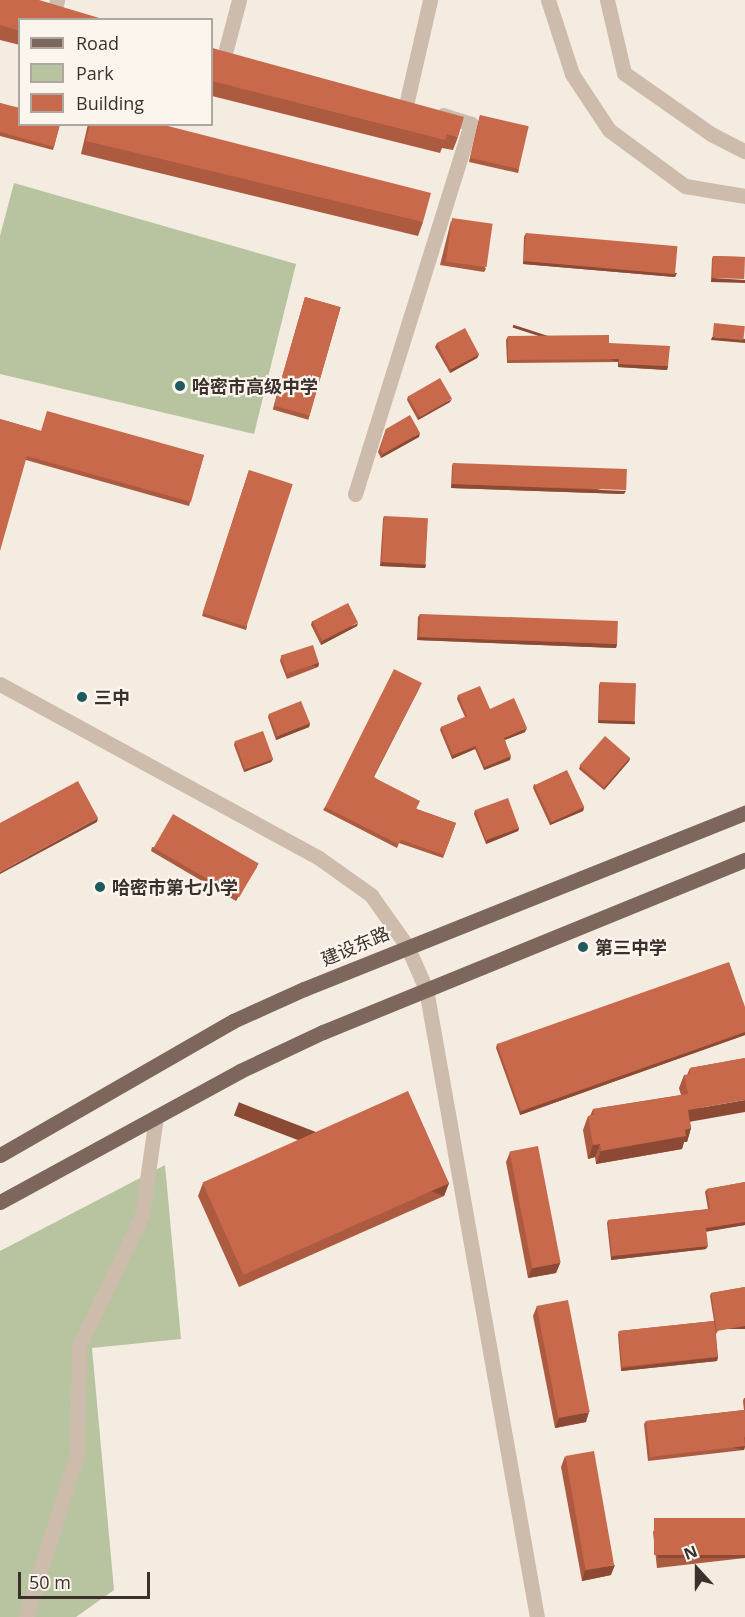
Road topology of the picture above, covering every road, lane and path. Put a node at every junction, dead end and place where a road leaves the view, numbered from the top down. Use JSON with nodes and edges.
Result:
{"nodes":[{"id":1,"x":239,"y":0,"type":"edge"},
{"id":2,"x":430,"y":0,"type":"edge"},
{"id":3,"x":548,"y":0,"type":"edge"},
{"id":4,"x":607,"y":0,"type":"edge"},
{"id":5,"x":51,"y":4,"type":"edge"},
{"id":6,"x":73,"y":11,"type":"edge"},
{"id":7,"x":224,"y":52,"type":"edge"},
{"id":8,"x":745,"y":151,"type":"edge"},
{"id":9,"x":745,"y":196,"type":"edge"},
{"id":10,"x":355,"y":494,"type":"dead end"},
{"id":11,"x":0,"y":684,"type":"edge"},
{"id":12,"x":745,"y":813,"type":"edge"},
{"id":13,"x":745,"y":860,"type":"edge"},
{"id":14,"x":407,"y":946,"type":"junction"},
{"id":15,"x":426,"y":989,"type":"junction"},
{"id":16,"x":156,"y":1117,"type":"junction"},
{"id":17,"x":0,"y":1155,"type":"edge"},
{"id":18,"x":0,"y":1203,"type":"edge"},
{"id":19,"x":26,"y":1617,"type":"edge"},
{"id":20,"x":537,"y":1617,"type":"edge"}],
"edges":[{"from":1,"to":7,"type":"street"},
{"from":2,"to":10,"type":"street"},
{"from":3,"to":9,"type":"street"},
{"from":4,"to":8,"type":"street"},
{"from":5,"to":6,"type":"street"},
{"from":11,"to":14,"type":"street"},
{"from":12,"to":14,"type":"main road","name":"建设东路"},
{"from":13,"to":15,"type":"main road"},
{"from":14,"to":15,"type":"street"},
{"from":14,"to":17,"type":"main road","name":"建设东路"},
{"from":15,"to":16,"type":"main road"},
{"from":15,"to":20,"type":"street"},
{"from":16,"to":18,"type":"main road"},
{"from":16,"to":19,"type":"street"}]}
